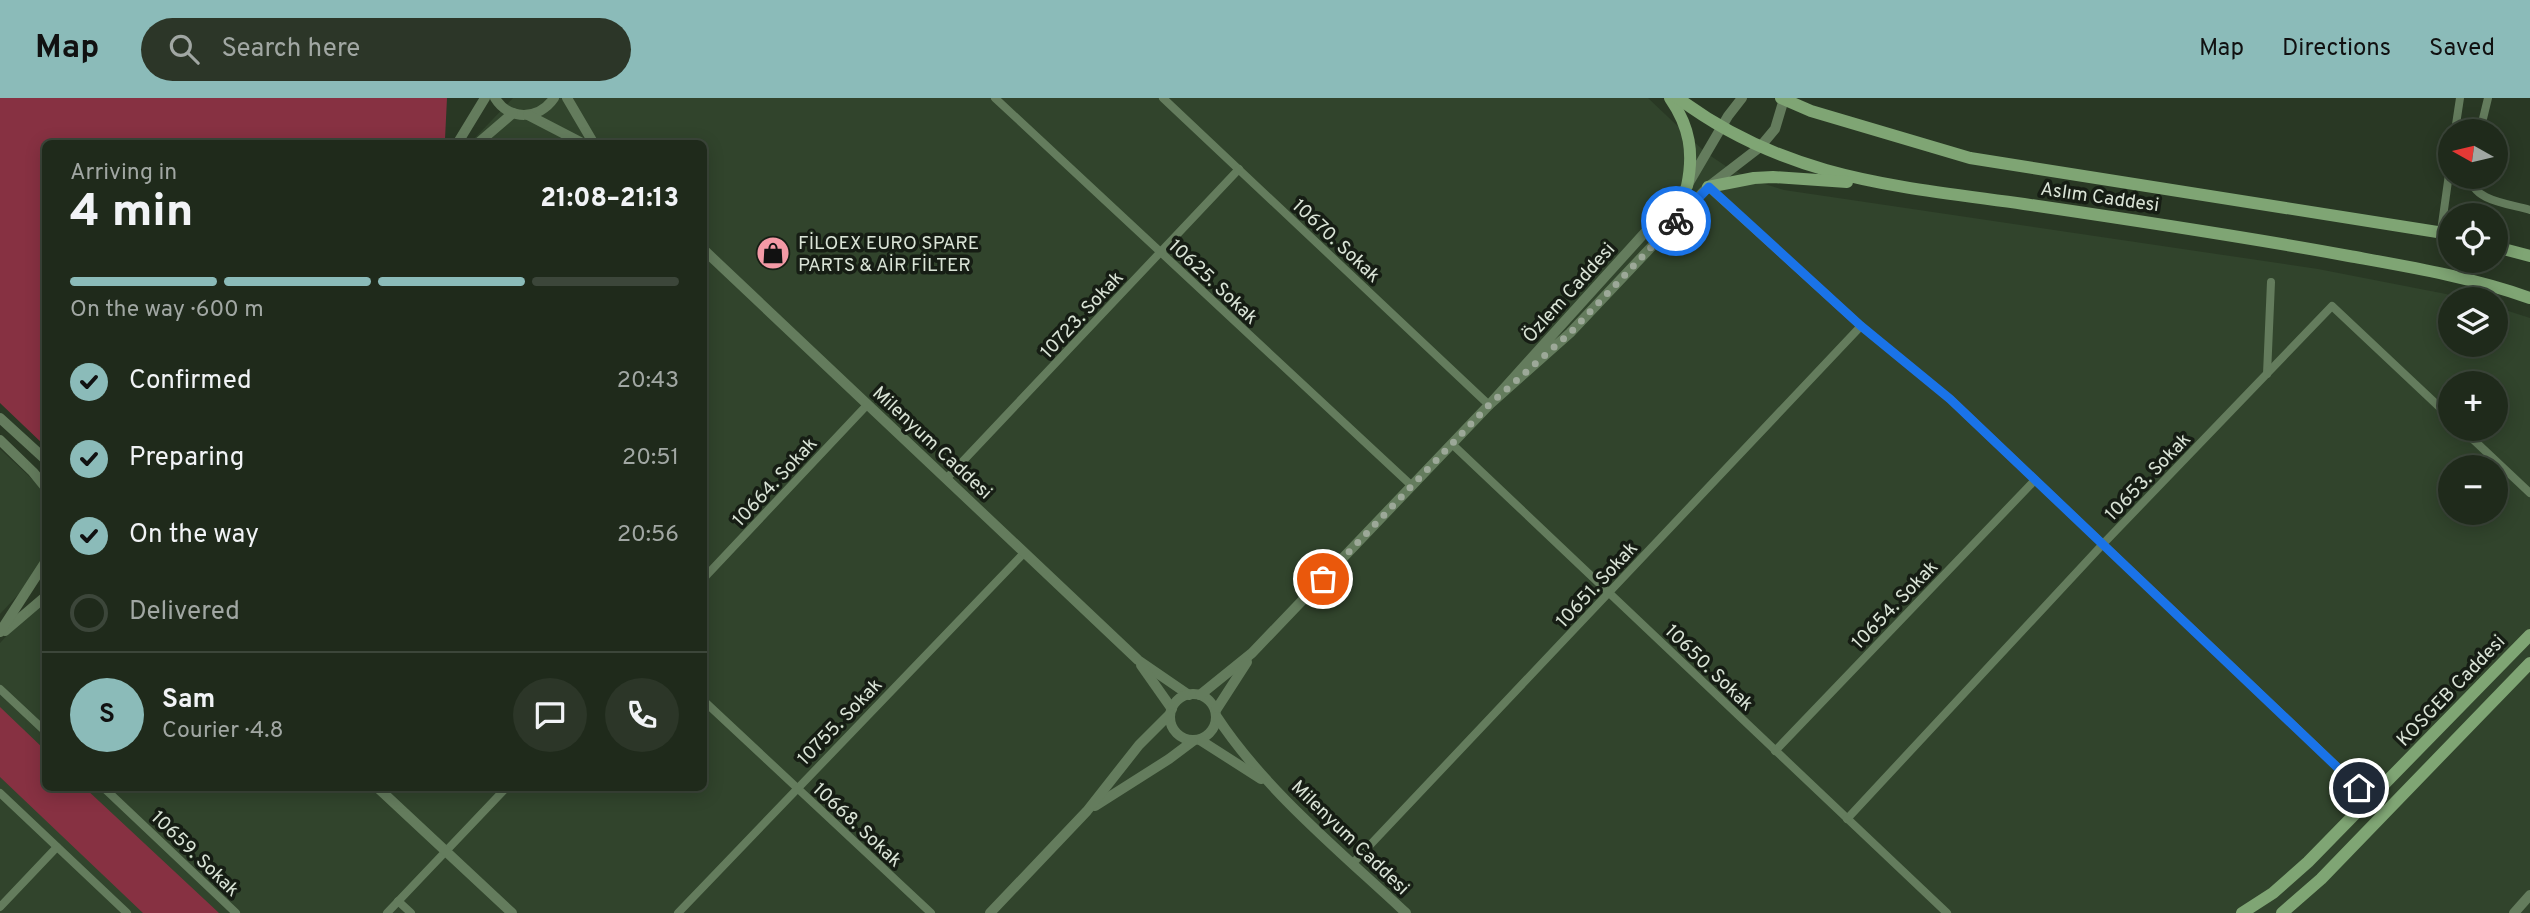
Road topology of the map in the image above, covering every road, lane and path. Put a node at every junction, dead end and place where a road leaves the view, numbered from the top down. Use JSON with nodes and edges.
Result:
{"nodes":[{"id":1,"x":485,"y":98,"type":"edge"},
{"id":2,"x":495,"y":98,"type":"edge"},
{"id":3,"x":554,"y":98,"type":"edge"},
{"id":4,"x":568,"y":98,"type":"edge"},
{"id":5,"x":995,"y":98,"type":"edge"},
{"id":6,"x":1163,"y":98,"type":"edge"},
{"id":7,"x":1670,"y":98,"type":"edge"},
{"id":8,"x":1678,"y":98,"type":"edge"},
{"id":9,"x":1742,"y":98,"type":"edge"},
{"id":10,"x":2460,"y":98,"type":"edge"},
{"id":11,"x":2488,"y":98,"type":"edge"},
{"id":12,"x":1783,"y":99,"type":"edge"},
{"id":13,"x":513,"y":113,"type":"junction"},
{"id":14,"x":528,"y":115,"type":"junction"},
{"id":15,"x":2457,"y":119,"type":"edge"},
{"id":16,"x":2483,"y":119,"type":"edge"},
{"id":17,"x":1722,"y":127,"type":"junction"},
{"id":18,"x":459,"y":140,"type":"edge"},
{"id":19,"x":482,"y":140,"type":"edge"},
{"id":20,"x":576,"y":140,"type":"edge"},
{"id":21,"x":592,"y":140,"type":"edge"},
{"id":22,"x":1760,"y":147,"type":"junction"},
{"id":23,"x":1239,"y":169,"type":"junction"},
{"id":24,"x":1876,"y":182,"type":"junction"},
{"id":25,"x":1687,"y":186,"type":"junction"},
{"id":26,"x":1709,"y":187,"type":"junction"},
{"id":27,"x":2475,"y":189,"type":"edge"},
{"id":28,"x":2530,"y":210,"type":"edge"},
{"id":29,"x":2438,"y":232,"type":"edge"},
{"id":30,"x":2508,"y":250,"type":"edge"},
{"id":31,"x":707,"y":253,"type":"edge"},
{"id":32,"x":1161,"y":253,"type":"junction"},
{"id":33,"x":2530,"y":256,"type":"edge"},
{"id":34,"x":2271,"y":282,"type":"dead end"},
{"id":35,"x":2530,"y":298,"type":"edge"},
{"id":36,"x":1861,"y":326,"type":"junction"},
{"id":37,"x":2267,"y":374,"type":"junction"},
{"id":38,"x":867,"y":405,"type":"junction"},
{"id":39,"x":1489,"y":405,"type":"junction"},
{"id":40,"x":2438,"y":407,"type":"edge"},
{"id":41,"x":0,"y":418,"type":"edge"},
{"id":42,"x":0,"y":440,"type":"edge"},
{"id":43,"x":2475,"y":441,"type":"edge"},
{"id":44,"x":1452,"y":444,"type":"junction"},
{"id":45,"x":42,"y":456,"type":"edge"},
{"id":46,"x":946,"y":479,"type":"junction"},
{"id":47,"x":2035,"y":480,"type":"junction"},
{"id":48,"x":42,"y":483,"type":"edge"},
{"id":49,"x":1412,"y":486,"type":"junction"},
{"id":50,"x":2530,"y":493,"type":"edge"},
{"id":51,"x":2103,"y":544,"type":"junction"},
{"id":52,"x":1024,"y":553,"type":"junction"},
{"id":53,"x":42,"y":567,"type":"edge"},
{"id":54,"x":707,"y":575,"type":"edge"},
{"id":55,"x":1610,"y":593,"type":"junction"},
{"id":56,"x":42,"y":599,"type":"edge"},
{"id":57,"x":0,"y":634,"type":"edge"},
{"id":58,"x":2530,"y":635,"type":"edge"},
{"id":59,"x":1252,"y":653,"type":"junction"},
{"id":60,"x":1138,"y":660,"type":"junction"},
{"id":61,"x":2530,"y":663,"type":"edge"},
{"id":62,"x":0,"y":689,"type":"edge"},
{"id":63,"x":1194,"y":695,"type":"junction"},
{"id":64,"x":707,"y":704,"type":"edge"},
{"id":65,"x":1171,"y":711,"type":"junction"},
{"id":66,"x":1216,"y":714,"type":"junction"},
{"id":67,"x":42,"y":728,"type":"edge"},
{"id":68,"x":1196,"y":741,"type":"junction"},
{"id":69,"x":1776,"y":751,"type":"junction"},
{"id":70,"x":1272,"y":786,"type":"junction"},
{"id":71,"x":797,"y":788,"type":"junction"},
{"id":72,"x":107,"y":791,"type":"edge"},
{"id":73,"x":381,"y":791,"type":"edge"},
{"id":74,"x":503,"y":791,"type":"edge"},
{"id":75,"x":0,"y":793,"type":"edge"},
{"id":76,"x":2371,"y":799,"type":"junction"},
{"id":77,"x":1087,"y":811,"type":"junction"},
{"id":78,"x":2386,"y":813,"type":"junction"},
{"id":79,"x":1847,"y":819,"type":"junction"},
{"id":80,"x":57,"y":846,"type":"junction"},
{"id":81,"x":446,"y":851,"type":"junction"},
{"id":82,"x":1353,"y":863,"type":"junction"},
{"id":83,"x":2530,"y":895,"type":"edge"},
{"id":84,"x":398,"y":901,"type":"junction"},
{"id":85,"x":0,"y":906,"type":"edge"},
{"id":86,"x":2288,"y":912,"type":"edge"},
{"id":87,"x":127,"y":913,"type":"edge"},
{"id":88,"x":236,"y":913,"type":"edge"},
{"id":89,"x":387,"y":913,"type":"edge"},
{"id":90,"x":411,"y":913,"type":"edge"},
{"id":91,"x":512,"y":913,"type":"edge"},
{"id":92,"x":678,"y":913,"type":"edge"},
{"id":93,"x":931,"y":913,"type":"edge"},
{"id":94,"x":990,"y":913,"type":"edge"},
{"id":95,"x":1406,"y":913,"type":"edge"},
{"id":96,"x":1947,"y":913,"type":"edge"},
{"id":97,"x":2242,"y":913,"type":"edge"},
{"id":98,"x":2514,"y":913,"type":"edge"}],
"edges":[{"from":1,"to":18,"type":"street"},
{"from":2,"to":13,"type":"street"},
{"from":3,"to":14,"type":"street"},
{"from":4,"to":21,"type":"street"},
{"from":5,"to":32,"type":"street","name":"10625. Sokak"},
{"from":6,"to":23,"type":"street","name":"10670. Sokak"},
{"from":7,"to":25,"type":"main road"},
{"from":8,"to":17,"type":"main road","name":"Aslım Caddesi"},
{"from":9,"to":17,"type":"street","name":"Özlem Caddesi"},
{"from":10,"to":15,"type":"street"},
{"from":11,"to":16,"type":"street"},
{"from":12,"to":22,"type":"street","name":"Özlem Caddesi"},
{"from":12,"to":29,"type":"main road","name":"Aslım Caddesi"},
{"from":13,"to":14,"type":"street"},
{"from":13,"to":19,"type":"street"},
{"from":14,"to":20,"type":"street"},
{"from":17,"to":22,"type":"main road","name":"Aslım Caddesi"},
{"from":17,"to":25,"type":"street","name":"Özlem Caddesi"},
{"from":22,"to":24,"type":"main road","name":"Aslım Caddesi"},
{"from":22,"to":26,"type":"street","name":"Özlem Caddesi"},
{"from":23,"to":32,"type":"street","name":"10723. Sokak"},
{"from":23,"to":39,"type":"street","name":"10670. Sokak"},
{"from":24,"to":26,"type":"main road"},
{"from":24,"to":35,"type":"main road","name":"Aslım Caddesi"},
{"from":25,"to":39,"type":"street","name":"Özlem Caddesi"},
{"from":26,"to":36,"type":"street"},
{"from":26,"to":39,"type":"street","name":"Özlem Caddesi"},
{"from":27,"to":28,"type":"street"},
{"from":30,"to":33,"type":"main road"},
{"from":31,"to":38,"type":"street","name":"Milenyum Caddesi"},
{"from":32,"to":46,"type":"street","name":"10723. Sokak"},
{"from":32,"to":49,"type":"street","name":"10625. Sokak"},
{"from":34,"to":37,"type":"street"},
{"from":36,"to":47,"type":"street"},
{"from":36,"to":55,"type":"street","name":"10651. Sokak"},
{"from":37,"to":40,"type":"street","name":"10653. Sokak"},
{"from":37,"to":51,"type":"street","name":"10653. Sokak"},
{"from":38,"to":46,"type":"street","name":"Milenyum Caddesi"},
{"from":38,"to":54,"type":"street","name":"10664. Sokak"},
{"from":39,"to":44,"type":"street","name":"Özlem Caddesi"},
{"from":41,"to":45,"type":"street"},
{"from":42,"to":48,"type":"street"},
{"from":43,"to":50,"type":"street"},
{"from":44,"to":49,"type":"street","name":"Özlem Caddesi"},
{"from":44,"to":55,"type":"street","name":"10650. Sokak"},
{"from":46,"to":52,"type":"street","name":"Milenyum Caddesi"},
{"from":47,"to":51,"type":"street"},
{"from":47,"to":69,"type":"street","name":"10654. Sokak"},
{"from":49,"to":59,"type":"street","name":"Özlem Caddesi"},
{"from":51,"to":76,"type":"street"},
{"from":51,"to":79,"type":"street","name":"10653. Sokak"},
{"from":52,"to":60,"type":"street","name":"Milenyum Caddesi"},
{"from":52,"to":71,"type":"street","name":"10755. Sokak"},
{"from":53,"to":57,"type":"street"},
{"from":55,"to":69,"type":"street","name":"10650. Sokak"},
{"from":55,"to":82,"type":"street","name":"10651. Sokak"},
{"from":56,"to":57,"type":"street"},
{"from":58,"to":76,"type":"main road","name":"KOSGEB Caddesi"},
{"from":59,"to":63,"type":"street","name":"Özlem Caddesi"},
{"from":59,"to":66,"type":"street","name":"Özlem Caddesi"},
{"from":60,"to":63,"type":"street"},
{"from":60,"to":65,"type":"street"},
{"from":61,"to":78,"type":"main road","name":"KOSGEB Caddesi"},
{"from":62,"to":67,"type":"street"},
{"from":63,"to":65,"type":"street"},
{"from":63,"to":66,"type":"street"},
{"from":64,"to":71,"type":"street","name":"10668. Sokak"},
{"from":65,"to":68,"type":"street"},
{"from":65,"to":77,"type":"street"},
{"from":66,"to":68,"type":"street"},
{"from":66,"to":70,"type":"street"},
{"from":68,"to":70,"type":"street"},
{"from":68,"to":77,"type":"street"},
{"from":69,"to":79,"type":"street","name":"10650. Sokak"},
{"from":70,"to":82,"type":"street","name":"Milenyum Caddesi"},
{"from":71,"to":92,"type":"street","name":"10755. Sokak"},
{"from":71,"to":93,"type":"street","name":"10668. Sokak"},
{"from":72,"to":88,"type":"street","name":"10659. Sokak"},
{"from":73,"to":81,"type":"street"},
{"from":74,"to":81,"type":"street"},
{"from":75,"to":80,"type":"street"},
{"from":76,"to":78,"type":"street"},
{"from":76,"to":97,"type":"main road","name":"KOSGEB Caddesi"},
{"from":77,"to":94,"type":"street"},
{"from":78,"to":86,"type":"main road","name":"KOSGEB Caddesi"},
{"from":79,"to":96,"type":"street","name":"10650. Sokak"},
{"from":80,"to":85,"type":"street"},
{"from":80,"to":87,"type":"street"},
{"from":81,"to":84,"type":"street"},
{"from":81,"to":91,"type":"street"},
{"from":82,"to":95,"type":"street","name":"Milenyum Caddesi"},
{"from":83,"to":98,"type":"street"},
{"from":84,"to":89,"type":"street"},
{"from":84,"to":90,"type":"street"}]}
